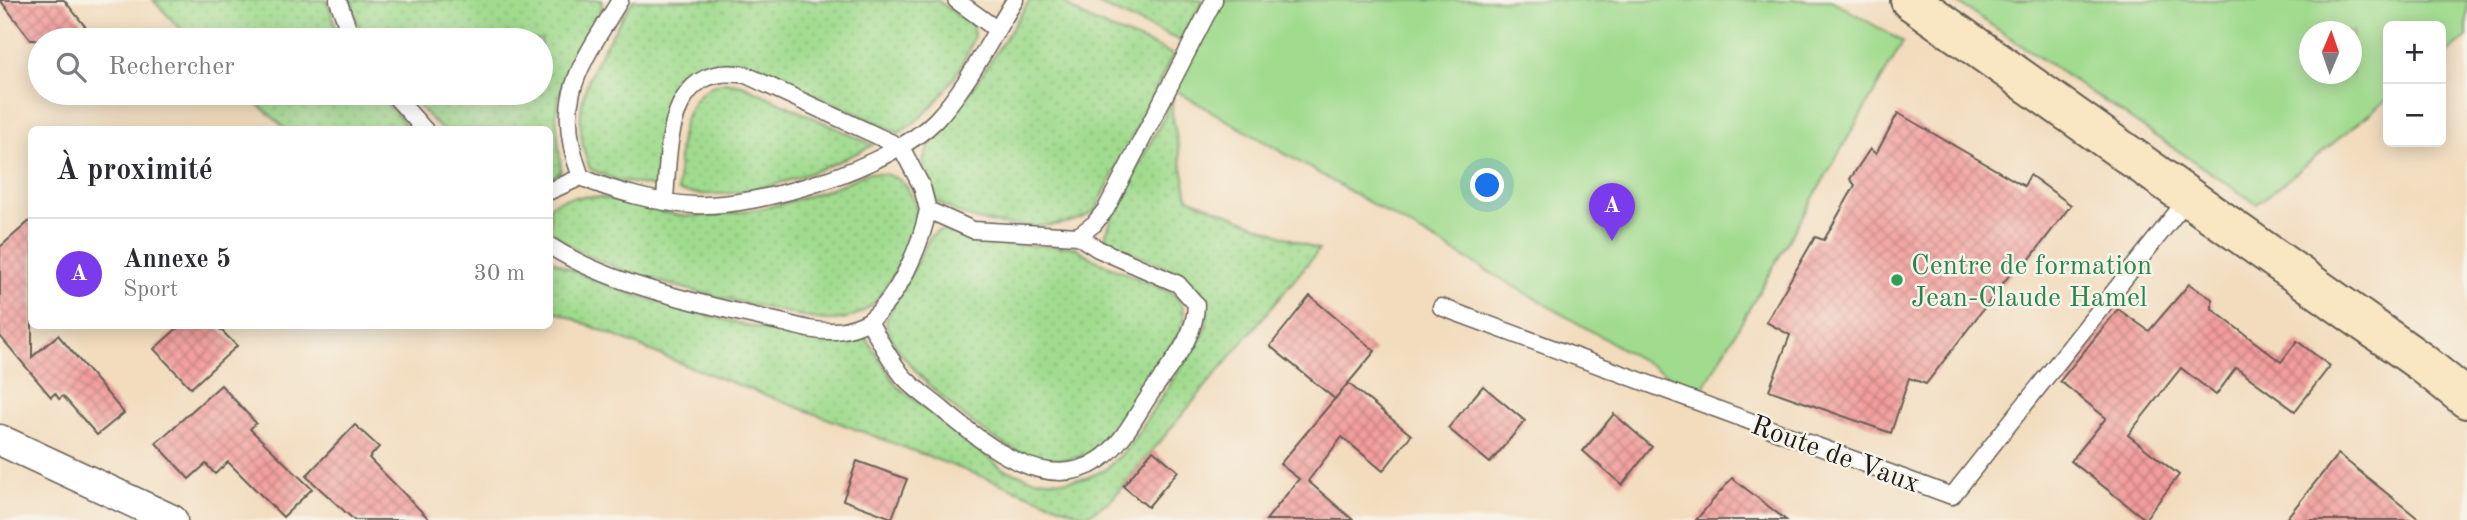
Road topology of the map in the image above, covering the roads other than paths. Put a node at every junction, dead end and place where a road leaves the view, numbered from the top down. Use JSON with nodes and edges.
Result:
{"nodes":[{"id":1,"x":338,"y":0,"type":"edge"},
{"id":2,"x":620,"y":0,"type":"edge"},
{"id":3,"x":956,"y":0,"type":"edge"},
{"id":4,"x":1015,"y":0,"type":"edge"},
{"id":5,"x":1214,"y":0,"type":"edge"},
{"id":6,"x":1910,"y":0,"type":"edge"},
{"id":7,"x":348,"y":28,"type":"edge"},
{"id":8,"x":996,"y":29,"type":"junction"},
{"id":9,"x":403,"y":105,"type":"edge"},
{"id":10,"x":421,"y":126,"type":"edge"},
{"id":11,"x":901,"y":147,"type":"junction"},
{"id":12,"x":582,"y":177,"type":"junction"},
{"id":13,"x":553,"y":190,"type":"edge"},
{"id":14,"x":2189,"y":197,"type":"junction"},
{"id":15,"x":665,"y":200,"type":"junction"},
{"id":16,"x":928,"y":210,"type":"junction"},
{"id":17,"x":1078,"y":236,"type":"junction"},
{"id":18,"x":553,"y":248,"type":"edge"},
{"id":19,"x":1441,"y":307,"type":"dead end"},
{"id":20,"x":869,"y":321,"type":"junction"},
{"id":21,"x":2467,"y":399,"type":"edge"},
{"id":22,"x":0,"y":440,"type":"edge"},
{"id":23,"x":172,"y":520,"type":"edge"}],
"edges":[{"from":1,"to":7,"type":"lane"},
{"from":2,"to":12,"type":"lane"},
{"from":3,"to":8,"type":"lane"},
{"from":4,"to":8,"type":"lane"},
{"from":5,"to":17,"type":"lane"},
{"from":6,"to":14,"type":"street"},
{"from":8,"to":11,"type":"lane"},
{"from":9,"to":10,"type":"lane"},
{"from":11,"to":15,"type":"lane"},
{"from":11,"to":15,"type":"lane"},
{"from":11,"to":16,"type":"lane"},
{"from":12,"to":13,"type":"lane"},
{"from":12,"to":15,"type":"lane"},
{"from":14,"to":19,"type":"lane","name":"Route de Vaux"},
{"from":14,"to":21,"type":"street"},
{"from":16,"to":17,"type":"lane"},
{"from":16,"to":20,"type":"lane"},
{"from":17,"to":20,"type":"lane"},
{"from":18,"to":20,"type":"lane"},
{"from":22,"to":23,"type":"street"}]}
